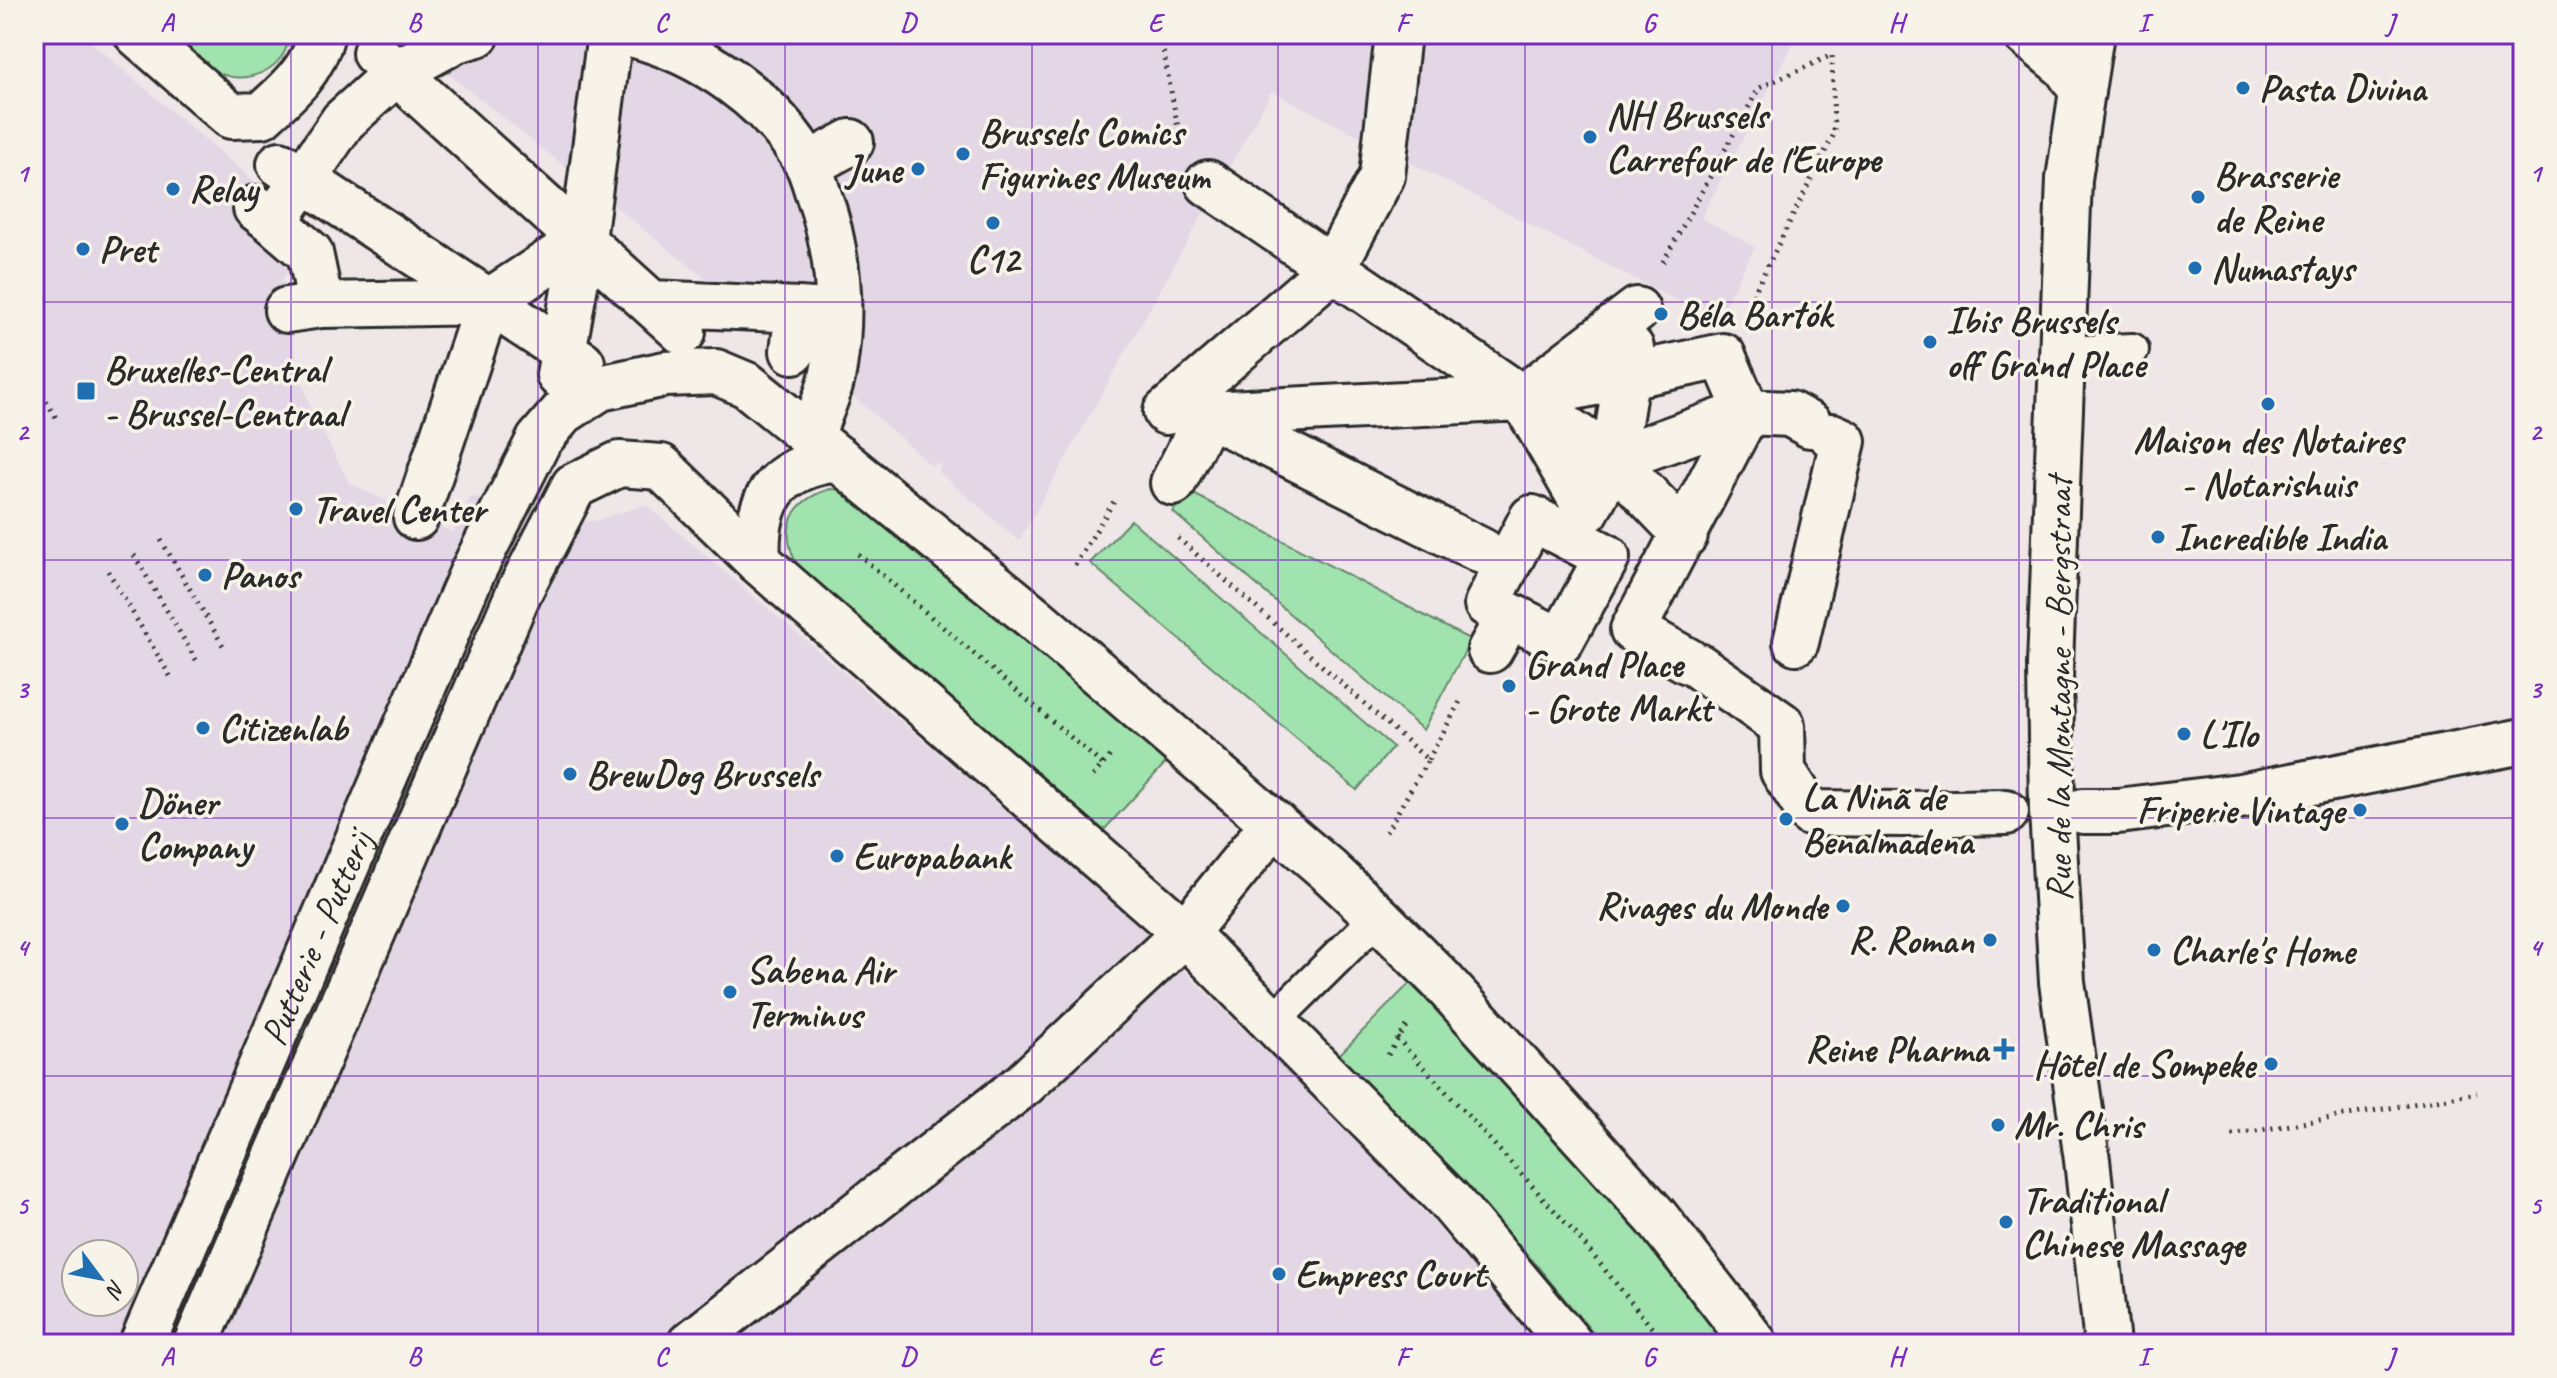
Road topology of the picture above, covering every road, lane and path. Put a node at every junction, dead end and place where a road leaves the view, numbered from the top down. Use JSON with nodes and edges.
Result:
{"nodes":[{"id":1,"x":137,"y":34,"type":"edge"},
{"id":2,"x":322,"y":34,"type":"edge"},
{"id":3,"x":610,"y":34,"type":"edge"},
{"id":4,"x":631,"y":34,"type":"edge"},
{"id":5,"x":1106,"y":34,"type":"edge"},
{"id":6,"x":1190,"y":34,"type":"edge"},
{"id":7,"x":1398,"y":34,"type":"edge"},
{"id":8,"x":2026,"y":34,"type":"edge"},
{"id":9,"x":2091,"y":34,"type":"edge"},
{"id":10,"x":460,"y":36,"type":"edge"},
{"id":11,"x":1162,"y":44,"type":"junction"},
{"id":12,"x":386,"y":62,"type":"junction"},
{"id":13,"x":2082,"y":91,"type":"junction"},
{"id":14,"x":851,"y":142,"type":"dead end"},
{"id":15,"x":1181,"y":143,"type":"dead end"},
{"id":16,"x":808,"y":165,"type":"junction"},
{"id":17,"x":292,"y":172,"type":"junction"},
{"id":18,"x":1208,"y":183,"type":"dead end"},
{"id":19,"x":583,"y":240,"type":"junction"},
{"id":20,"x":1664,"y":261,"type":"dead end"},
{"id":21,"x":1333,"y":268,"type":"junction"},
{"id":22,"x":488,"y":302,"type":"junction"},
{"id":23,"x":652,"y":303,"type":"junction"},
{"id":24,"x":810,"y":325,"type":"junction"},
{"id":25,"x":683,"y":332,"type":"dead end"},
{"id":26,"x":2132,"y":350,"type":"dead end"},
{"id":27,"x":2062,"y":353,"type":"junction"},
{"id":28,"x":1723,"y":356,"type":"junction"},
{"id":29,"x":1626,"y":376,"type":"junction"},
{"id":30,"x":34,"y":381,"type":"edge"},
{"id":31,"x":1522,"y":398,"type":"junction"},
{"id":32,"x":1747,"y":412,"type":"junction"},
{"id":33,"x":1208,"y":414,"type":"junction"},
{"id":34,"x":56,"y":418,"type":"dead end"},
{"id":35,"x":1684,"y":435,"type":"junction"},
{"id":36,"x":825,"y":447,"type":"junction"},
{"id":37,"x":1613,"y":460,"type":"junction"},
{"id":38,"x":1173,"y":483,"type":"joint"},
{"id":39,"x":1110,"y":508,"type":"dead end"},
{"id":40,"x":416,"y":517,"type":"dead end"},
{"id":41,"x":1685,"y":535,"type":"junction"},
{"id":42,"x":161,"y":540,"type":"dead end"},
{"id":43,"x":848,"y":546,"type":"dead end"},
{"id":44,"x":134,"y":555,"type":"dead end"},
{"id":45,"x":1495,"y":557,"type":"junction"},
{"id":46,"x":758,"y":561,"type":"junction"},
{"id":47,"x":1075,"y":565,"type":"dead end"},
{"id":48,"x":108,"y":571,"type":"dead end"},
{"id":49,"x":1606,"y":615,"type":"junction"},
{"id":50,"x":1796,"y":642,"type":"dead end"},
{"id":51,"x":225,"y":649,"type":"dead end"},
{"id":52,"x":199,"y":665,"type":"dead end"},
{"id":53,"x":173,"y":681,"type":"dead end"},
{"id":54,"x":1467,"y":689,"type":"dead end"},
{"id":55,"x":2523,"y":741,"type":"edge"},
{"id":56,"x":1118,"y":746,"type":"dead end"},
{"id":57,"x":1428,"y":760,"type":"junction"},
{"id":58,"x":1103,"y":765,"type":"junction"},
{"id":59,"x":1086,"y":785,"type":"dead end"},
{"id":60,"x":2083,"y":811,"type":"dead end"},
{"id":61,"x":2006,"y":812,"type":"dead end"},
{"id":62,"x":1274,"y":823,"type":"junction"},
{"id":63,"x":1385,"y":834,"type":"dead end"},
{"id":64,"x":1378,"y":917,"type":"junction"},
{"id":65,"x":1185,"y":933,"type":"junction"},
{"id":66,"x":1274,"y":1020,"type":"junction"},
{"id":67,"x":1407,"y":1025,"type":"dead end"},
{"id":68,"x":1397,"y":1038,"type":"junction"},
{"id":69,"x":1384,"y":1063,"type":"dead end"},
{"id":70,"x":2477,"y":1093,"type":"dead end"},
{"id":71,"x":2232,"y":1135,"type":"dead end"},
{"id":72,"x":142,"y":1344,"type":"edge"},
{"id":73,"x":196,"y":1344,"type":"edge"},
{"id":74,"x":690,"y":1344,"type":"edge"},
{"id":75,"x":1570,"y":1344,"type":"edge"},
{"id":76,"x":1665,"y":1344,"type":"edge"},
{"id":77,"x":1755,"y":1344,"type":"edge"},
{"id":78,"x":2107,"y":1344,"type":"edge"}],
"edges":[{"from":1,"to":2,"type":"street"},
{"from":3,"to":19,"type":"street"},
{"from":4,"to":16,"type":"street"},
{"from":5,"to":11,"type":"path"},
{"from":6,"to":11,"type":"path"},
{"from":7,"to":21,"type":"street"},
{"from":8,"to":13,"type":"street"},
{"from":9,"to":13,"type":"street","name":"Rue de la Montagne - Bergstraat"},
{"from":10,"to":12,"type":"street"},
{"from":11,"to":15,"type":"path"},
{"from":12,"to":17,"type":"street"},
{"from":12,"to":19,"type":"street"},
{"from":13,"to":27,"type":"street","name":"Rue de la Montagne - Bergstraat"},
{"from":14,"to":16,"type":"street"},
{"from":16,"to":24,"type":"street"},
{"from":17,"to":22,"type":"street"},
{"from":17,"to":22,"type":"street"},
{"from":18,"to":21,"type":"street"},
{"from":19,"to":22,"type":"street"},
{"from":19,"to":22,"type":"street"},
{"from":19,"to":23,"type":"street"},
{"from":20,"to":28,"type":"path"},
{"from":21,"to":31,"type":"street"},
{"from":21,"to":33,"type":"street"},
{"from":22,"to":40,"type":"street"},
{"from":23,"to":24,"type":"street"},
{"from":23,"to":25,"type":"street"},
{"from":24,"to":36,"type":"street"},
{"from":26,"to":27,"type":"lane"},
{"from":27,"to":78,"type":"street","name":"Rue de la Montagne - Bergstraat"},
{"from":28,"to":29,"type":"street"},
{"from":28,"to":32,"type":"street"},
{"from":28,"to":35,"type":"street"},
{"from":29,"to":31,"type":"street"},
{"from":29,"to":31,"type":"street"},
{"from":29,"to":37,"type":"street"},
{"from":30,"to":34,"type":"path"},
{"from":31,"to":33,"type":"street"},
{"from":31,"to":37,"type":"street"},
{"from":32,"to":35,"type":"street"},
{"from":32,"to":41,"type":"street"},
{"from":32,"to":50,"type":"street"},
{"from":33,"to":38,"type":"street"},
{"from":33,"to":45,"type":"street"},
{"from":35,"to":37,"type":"street"},
{"from":36,"to":46,"type":"street"},
{"from":36,"to":62,"type":"street","name":"Putterie - Putterij"},
{"from":36,"to":72,"type":"street","name":"Putterie - Putterij"},
{"from":37,"to":41,"type":"street"},
{"from":38,"to":57,"type":"path"},
{"from":39,"to":47,"type":"path"},
{"from":41,"to":49,"type":"street"},
{"from":42,"to":51,"type":"path"},
{"from":43,"to":58,"type":"path"},
{"from":44,"to":52,"type":"path"},
{"from":45,"to":49,"type":"street"},
{"from":45,"to":49,"type":"street"},
{"from":46,"to":65,"type":"street","name":"Putterie - Putterij"},
{"from":46,"to":73,"type":"street","name":"Putterie - Putterij"},
{"from":48,"to":53,"type":"path"},
{"from":49,"to":61,"type":"street","name":"Rue de la Montagne - Bergstraat"},
{"from":54,"to":57,"type":"path"},
{"from":55,"to":60,"type":"street"},
{"from":56,"to":58,"type":"path"},
{"from":57,"to":63,"type":"path"},
{"from":58,"to":59,"type":"path"},
{"from":62,"to":64,"type":"street","name":"Putterie - Putterij"},
{"from":62,"to":65,"type":"street"},
{"from":64,"to":66,"type":"lane"},
{"from":64,"to":77,"type":"street","name":"Putterie - Putterij"},
{"from":65,"to":66,"type":"street","name":"Putterie - Putterij"},
{"from":65,"to":74,"type":"street"},
{"from":66,"to":75,"type":"street","name":"Putterie - Putterij"},
{"from":67,"to":68,"type":"path"},
{"from":68,"to":69,"type":"path"},
{"from":68,"to":76,"type":"path"},
{"from":70,"to":71,"type":"path"}]}
